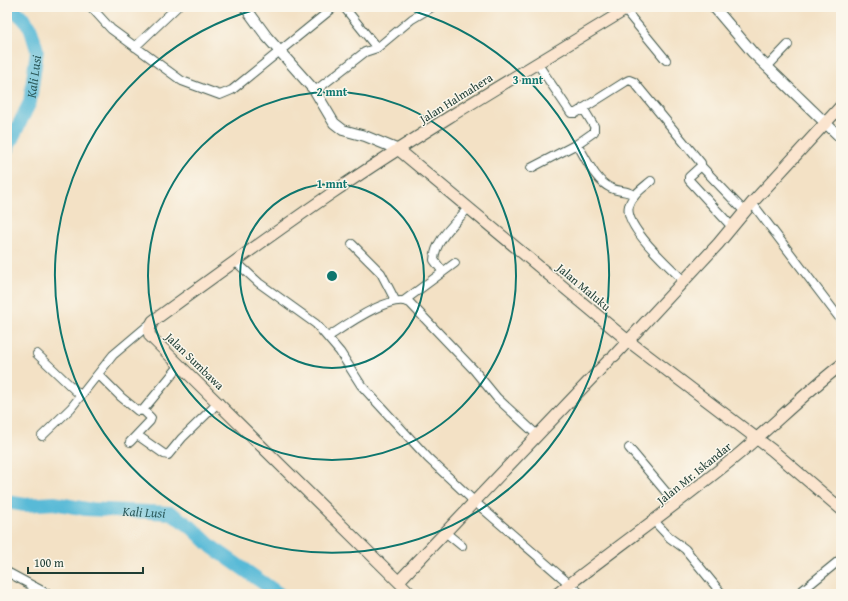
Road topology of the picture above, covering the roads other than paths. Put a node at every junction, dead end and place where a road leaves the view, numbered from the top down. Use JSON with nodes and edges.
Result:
{"nodes":[{"id":1,"x":91,"y":7,"type":"edge"},
{"id":2,"x":177,"y":7,"type":"edge"},
{"id":3,"x":245,"y":7,"type":"edge"},
{"id":4,"x":334,"y":7,"type":"edge"},
{"id":5,"x":344,"y":7,"type":"edge"},
{"id":6,"x":432,"y":7,"type":"edge"},
{"id":7,"x":714,"y":7,"type":"edge"},
{"id":8,"x":628,"y":8,"type":"edge"},
{"id":9,"x":788,"y":46,"type":"dead end"},
{"id":10,"x":135,"y":47,"type":"junction"},
{"id":11,"x":377,"y":48,"type":"junction"},
{"id":12,"x":280,"y":50,"type":"junction"},
{"id":13,"x":666,"y":60,"type":"dead end"},
{"id":14,"x":537,"y":62,"type":"junction"},
{"id":15,"x":767,"y":67,"type":"junction"},
{"id":16,"x":315,"y":91,"type":"junction"},
{"id":17,"x":841,"y":106,"type":"edge"},
{"id":18,"x":583,"y":108,"type":"junction"},
{"id":19,"x":826,"y":122,"type":"junction"},
{"id":20,"x":841,"y":138,"type":"edge"},
{"id":21,"x":577,"y":144,"type":"junction"},
{"id":22,"x":399,"y":150,"type":"junction"},
{"id":23,"x":701,"y":166,"type":"junction"},
{"id":24,"x":531,"y":168,"type":"dead end"},
{"id":25,"x":651,"y":182,"type":"dead end"},
{"id":26,"x":634,"y":195,"type":"junction"},
{"id":27,"x":748,"y":207,"type":"junction"},
{"id":28,"x":468,"y":208,"type":"junction"},
{"id":29,"x":732,"y":227,"type":"junction"},
{"id":30,"x":352,"y":244,"type":"dead end"},
{"id":31,"x":235,"y":262,"type":"junction"},
{"id":32,"x":456,"y":263,"type":"dead end"},
{"id":33,"x":443,"y":272,"type":"junction"},
{"id":34,"x":684,"y":281,"type":"junction"},
{"id":35,"x":395,"y":300,"type":"junction"},
{"id":36,"x":405,"y":300,"type":"junction"},
{"id":37,"x":841,"y":320,"type":"edge"},
{"id":38,"x":153,"y":321,"type":"junction"},
{"id":39,"x":328,"y":337,"type":"junction"},
{"id":40,"x":628,"y":340,"type":"junction"},
{"id":41,"x":37,"y":354,"type":"dead end"},
{"id":42,"x":180,"y":365,"type":"junction"},
{"id":43,"x":841,"y":365,"type":"edge"},
{"id":44,"x":98,"y":374,"type":"junction"},
{"id":45,"x":81,"y":396,"type":"junction"},
{"id":46,"x":219,"y":402,"type":"junction"},
{"id":47,"x":143,"y":410,"type":"junction"},
{"id":48,"x":137,"y":435,"type":"junction"},
{"id":49,"x":42,"y":436,"type":"dead end"},
{"id":50,"x":538,"y":436,"type":"junction"},
{"id":51,"x":756,"y":439,"type":"junction"},
{"id":52,"x":130,"y":442,"type":"dead end"},
{"id":53,"x":629,"y":448,"type":"dead end"},
{"id":54,"x":475,"y":502,"type":"junction"},
{"id":55,"x":676,"y":504,"type":"junction"},
{"id":56,"x":841,"y":509,"type":"edge"},
{"id":57,"x":654,"y":521,"type":"junction"},
{"id":58,"x":445,"y":532,"type":"junction"},
{"id":59,"x":462,"y":546,"type":"dead end"},
{"id":60,"x":841,"y":559,"type":"edge"},
{"id":61,"x":7,"y":572,"type":"edge"},
{"id":62,"x":399,"y":581,"type":"junction"},
{"id":63,"x":570,"y":584,"type":"junction"},
{"id":64,"x":35,"y":587,"type":"junction"},
{"id":65,"x":28,"y":594,"type":"edge"},
{"id":66,"x":48,"y":594,"type":"edge"},
{"id":67,"x":411,"y":594,"type":"edge"},
{"id":68,"x":557,"y":594,"type":"edge"},
{"id":69,"x":581,"y":594,"type":"edge"},
{"id":70,"x":722,"y":594,"type":"edge"},
{"id":71,"x":798,"y":594,"type":"edge"}],
"edges":[{"from":1,"to":10,"type":"street"},
{"from":2,"to":10,"type":"street"},
{"from":3,"to":12,"type":"street"},
{"from":4,"to":12,"type":"street"},
{"from":5,"to":11,"type":"street"},
{"from":6,"to":11,"type":"street"},
{"from":7,"to":15,"type":"street"},
{"from":8,"to":13,"type":"street"},
{"from":8,"to":14,"type":"main road","name":"Jalan Halmahera"},
{"from":9,"to":15,"type":"street"},
{"from":10,"to":12,"type":"street"},
{"from":11,"to":16,"type":"street"},
{"from":12,"to":16,"type":"street"},
{"from":14,"to":18,"type":"street"},
{"from":14,"to":22,"type":"main road","name":"Jalan Halmahera"},
{"from":15,"to":19,"type":"street"},
{"from":16,"to":22,"type":"street"},
{"from":17,"to":19,"type":"main road"},
{"from":18,"to":21,"type":"street"},
{"from":18,"to":23,"type":"street"},
{"from":19,"to":20,"type":"street"},
{"from":19,"to":27,"type":"main road"},
{"from":21,"to":24,"type":"street"},
{"from":21,"to":26,"type":"street"},
{"from":22,"to":28,"type":"main road","name":"Jalan Maluku"},
{"from":22,"to":31,"type":"main road"},
{"from":23,"to":27,"type":"street"},
{"from":23,"to":29,"type":"street"},
{"from":25,"to":26,"type":"street"},
{"from":26,"to":34,"type":"street"},
{"from":27,"to":29,"type":"main road"},
{"from":27,"to":37,"type":"street"},
{"from":28,"to":33,"type":"street"},
{"from":28,"to":40,"type":"main road","name":"Jalan Maluku"},
{"from":29,"to":34,"type":"main road"},
{"from":30,"to":35,"type":"street"},
{"from":31,"to":38,"type":"main road"},
{"from":31,"to":39,"type":"street"},
{"from":32,"to":33,"type":"street"},
{"from":33,"to":36,"type":"street"},
{"from":34,"to":40,"type":"main road"},
{"from":35,"to":36,"type":"street"},
{"from":35,"to":39,"type":"street"},
{"from":36,"to":50,"type":"street"},
{"from":38,"to":42,"type":"main road","name":"Jalan Sumbawa"},
{"from":38,"to":44,"type":"street"},
{"from":39,"to":54,"type":"street"},
{"from":40,"to":50,"type":"main road"},
{"from":40,"to":51,"type":"main road","name":"Jalan Maluku"},
{"from":41,"to":45,"type":"street"},
{"from":42,"to":46,"type":"main road","name":"Jalan Sumbawa"},
{"from":42,"to":47,"type":"street"},
{"from":43,"to":51,"type":"main road","name":"Jalan Mr. Iskandar"},
{"from":44,"to":45,"type":"street"},
{"from":44,"to":47,"type":"street"},
{"from":45,"to":49,"type":"street"},
{"from":46,"to":48,"type":"street"},
{"from":46,"to":62,"type":"main road","name":"Jalan Sumbawa"},
{"from":47,"to":48,"type":"street"},
{"from":48,"to":52,"type":"street"},
{"from":50,"to":54,"type":"main road"},
{"from":51,"to":55,"type":"main road","name":"Jalan Mr. Iskandar"},
{"from":51,"to":56,"type":"main road","name":"Jalan Maluku"},
{"from":53,"to":55,"type":"street"},
{"from":54,"to":58,"type":"main road"},
{"from":54,"to":63,"type":"street"},
{"from":55,"to":57,"type":"main road","name":"Jalan Mr. Iskandar"},
{"from":57,"to":63,"type":"main road","name":"Jalan Mr. Iskandar"},
{"from":57,"to":70,"type":"street"},
{"from":58,"to":59,"type":"street"},
{"from":58,"to":62,"type":"main road"},
{"from":60,"to":71,"type":"street"},
{"from":61,"to":64,"type":"street"},
{"from":62,"to":67,"type":"main road","name":"Jalan Sumbawa"},
{"from":63,"to":68,"type":"main road","name":"Jalan Mr. Iskandar"},
{"from":63,"to":69,"type":"street"},
{"from":64,"to":65,"type":"street"},
{"from":64,"to":66,"type":"street"}]}
